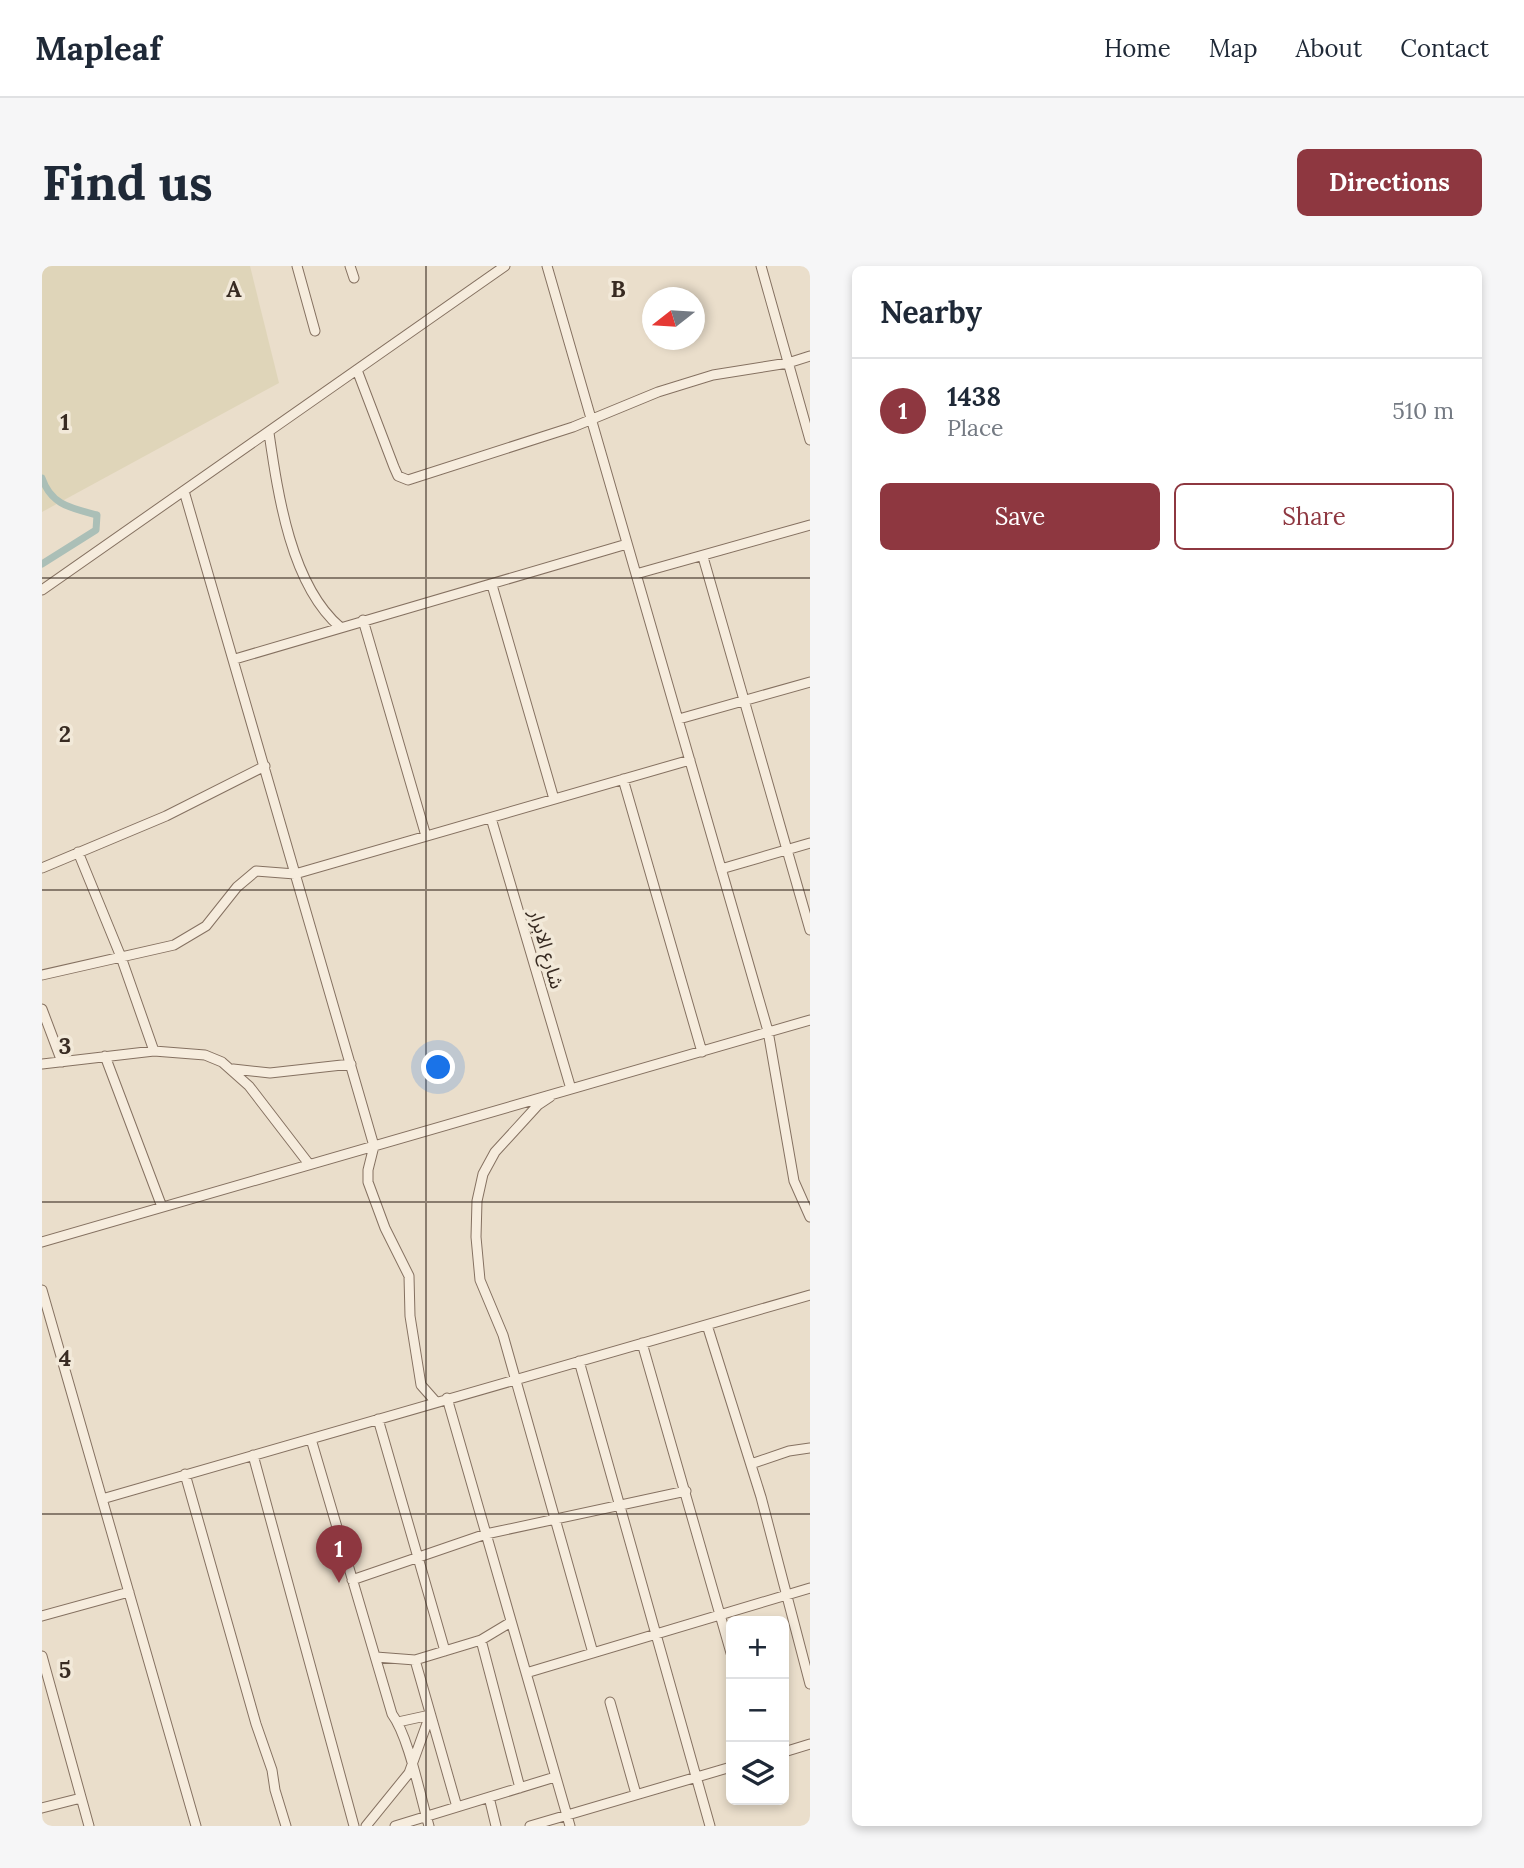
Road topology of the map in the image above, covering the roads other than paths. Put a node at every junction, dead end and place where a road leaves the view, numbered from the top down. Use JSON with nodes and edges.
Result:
{"nodes":[{"id":1,"x":297,"y":266,"type":"edge"},
{"id":2,"x":351,"y":266,"type":"edge"},
{"id":3,"x":505,"y":266,"type":"edge"},
{"id":4,"x":547,"y":266,"type":"edge"},
{"id":5,"x":761,"y":266,"type":"edge"},
{"id":6,"x":354,"y":278,"type":"dead end"},
{"id":7,"x":315,"y":331,"type":"dead end"},
{"id":8,"x":810,"y":356,"type":"edge"},
{"id":9,"x":788,"y":363,"type":"junction"},
{"id":10,"x":357,"y":370,"type":"junction"},
{"id":11,"x":591,"y":419,"type":"junction"},
{"id":12,"x":269,"y":433,"type":"junction"},
{"id":13,"x":810,"y":440,"type":"edge"},
{"id":14,"x":184,"y":491,"type":"junction"},
{"id":15,"x":810,"y":525,"type":"edge"},
{"id":16,"x":627,"y":544,"type":"junction"},
{"id":17,"x":703,"y":557,"type":"junction"},
{"id":18,"x":636,"y":574,"type":"junction"},
{"id":19,"x":492,"y":584,"type":"junction"},
{"id":20,"x":42,"y":590,"type":"edge"},
{"id":21,"x":363,"y":620,"type":"junction"},
{"id":22,"x":340,"y":627,"type":"junction"},
{"id":23,"x":235,"y":659,"type":"junction"},
{"id":24,"x":810,"y":682,"type":"edge"},
{"id":25,"x":745,"y":700,"type":"junction"},
{"id":26,"x":679,"y":719,"type":"junction"},
{"id":27,"x":690,"y":760,"type":"junction"},
{"id":28,"x":265,"y":766,"type":"junction"},
{"id":29,"x":623,"y":779,"type":"junction"},
{"id":30,"x":554,"y":799,"type":"junction"},
{"id":31,"x":491,"y":818,"type":"junction"},
{"id":32,"x":426,"y":836,"type":"junction"},
{"id":33,"x":810,"y":843,"type":"edge"},
{"id":34,"x":788,"y":849,"type":"junction"},
{"id":35,"x":78,"y":852,"type":"junction"},
{"id":36,"x":42,"y":868,"type":"edge"},
{"id":37,"x":721,"y":869,"type":"junction"},
{"id":38,"x":295,"y":874,"type":"junction"},
{"id":39,"x":810,"y":930,"type":"edge"},
{"id":40,"x":121,"y":957,"type":"junction"},
{"id":41,"x":42,"y":975,"type":"edge"},
{"id":42,"x":42,"y":1009,"type":"edge"},
{"id":43,"x":810,"y":1020,"type":"edge"},
{"id":44,"x":768,"y":1031,"type":"junction"},
{"id":45,"x":154,"y":1051,"type":"junction"},
{"id":46,"x":702,"y":1052,"type":"junction"},
{"id":47,"x":105,"y":1056,"type":"junction"},
{"id":48,"x":62,"y":1062,"type":"junction"},
{"id":49,"x":42,"y":1064,"type":"edge"},
{"id":50,"x":351,"y":1064,"type":"junction"},
{"id":51,"x":233,"y":1069,"type":"junction"},
{"id":52,"x":570,"y":1089,"type":"junction"},
{"id":53,"x":554,"y":1094,"type":"junction"},
{"id":54,"x":374,"y":1146,"type":"junction"},
{"id":55,"x":309,"y":1164,"type":"junction"},
{"id":56,"x":162,"y":1207,"type":"junction"},
{"id":57,"x":810,"y":1217,"type":"edge"},
{"id":58,"x":42,"y":1242,"type":"edge"},
{"id":59,"x":42,"y":1290,"type":"edge"},
{"id":60,"x":810,"y":1295,"type":"edge"},
{"id":61,"x":707,"y":1325,"type":"junction"},
{"id":62,"x":642,"y":1343,"type":"junction"},
{"id":63,"x":579,"y":1361,"type":"junction"},
{"id":64,"x":516,"y":1379,"type":"junction"},
{"id":65,"x":447,"y":1398,"type":"junction"},
{"id":66,"x":436,"y":1402,"type":"junction"},
{"id":67,"x":379,"y":1419,"type":"junction"},
{"id":68,"x":311,"y":1439,"type":"junction"},
{"id":69,"x":810,"y":1448,"type":"edge"},
{"id":70,"x":253,"y":1455,"type":"junction"},
{"id":71,"x":751,"y":1464,"type":"junction"},
{"id":72,"x":185,"y":1474,"type":"junction"},
{"id":73,"x":686,"y":1490,"type":"junction"},
{"id":74,"x":102,"y":1499,"type":"junction"},
{"id":75,"x":619,"y":1504,"type":"junction"},
{"id":76,"x":556,"y":1517,"type":"junction"},
{"id":77,"x":486,"y":1534,"type":"junction"},
{"id":78,"x":418,"y":1558,"type":"junction"},
{"id":79,"x":352,"y":1580,"type":"junction"},
{"id":80,"x":810,"y":1588,"type":"edge"},
{"id":81,"x":129,"y":1592,"type":"junction"},
{"id":82,"x":787,"y":1595,"type":"junction"},
{"id":83,"x":719,"y":1614,"type":"junction"},
{"id":84,"x":42,"y":1616,"type":"edge"},
{"id":85,"x":511,"y":1622,"type":"junction"},
{"id":86,"x":657,"y":1633,"type":"junction"},
{"id":87,"x":726,"y":1637,"type":"edge"},
{"id":88,"x":481,"y":1640,"type":"junction"},
{"id":89,"x":445,"y":1651,"type":"junction"},
{"id":90,"x":593,"y":1653,"type":"junction"},
{"id":91,"x":42,"y":1656,"type":"edge"},
{"id":92,"x":376,"y":1657,"type":"junction"},
{"id":93,"x":415,"y":1660,"type":"junction"},
{"id":94,"x":526,"y":1673,"type":"junction"},
{"id":95,"x":810,"y":1684,"type":"edge"},
{"id":96,"x":610,"y":1702,"type":"dead end"},
{"id":97,"x":430,"y":1715,"type":"junction"},
{"id":98,"x":398,"y":1722,"type":"junction"},
{"id":99,"x":810,"y":1745,"type":"edge"},
{"id":100,"x":789,"y":1751,"type":"edge"},
{"id":101,"x":411,"y":1763,"type":"junction"},
{"id":102,"x":726,"y":1768,"type":"edge"},
{"id":103,"x":555,"y":1777,"type":"junction"},
{"id":104,"x":694,"y":1777,"type":"junction"},
{"id":105,"x":520,"y":1788,"type":"junction"},
{"id":106,"x":636,"y":1794,"type":"junction"},
{"id":107,"x":489,"y":1797,"type":"junction"},
{"id":108,"x":81,"y":1798,"type":"junction"},
{"id":109,"x":457,"y":1807,"type":"junction"},
{"id":110,"x":42,"y":1808,"type":"edge"},
{"id":111,"x":567,"y":1815,"type":"junction"},
{"id":112,"x":427,"y":1821,"type":"edge"},
{"id":113,"x":89,"y":1826,"type":"edge"},
{"id":114,"x":196,"y":1826,"type":"edge"},
{"id":115,"x":286,"y":1826,"type":"edge"},
{"id":116,"x":354,"y":1826,"type":"edge"},
{"id":117,"x":366,"y":1826,"type":"edge"},
{"id":118,"x":395,"y":1826,"type":"edge"},
{"id":119,"x":496,"y":1826,"type":"edge"},
{"id":120,"x":530,"y":1826,"type":"edge"},
{"id":121,"x":570,"y":1826,"type":"edge"},
{"id":122,"x":710,"y":1826,"type":"edge"}],
"edges":[{"from":1,"to":7,"type":"street"},
{"from":2,"to":6,"type":"street"},
{"from":3,"to":10,"type":"street"},
{"from":4,"to":11,"type":"street"},
{"from":5,"to":9,"type":"street"},
{"from":8,"to":9,"type":"street"},
{"from":9,"to":11,"type":"street"},
{"from":9,"to":13,"type":"street"},
{"from":10,"to":11,"type":"street"},
{"from":10,"to":12,"type":"street"},
{"from":11,"to":16,"type":"street"},
{"from":12,"to":14,"type":"street"},
{"from":12,"to":22,"type":"street"},
{"from":14,"to":20,"type":"street"},
{"from":14,"to":23,"type":"street"},
{"from":15,"to":17,"type":"street"},
{"from":16,"to":18,"type":"street"},
{"from":16,"to":19,"type":"street"},
{"from":17,"to":18,"type":"street"},
{"from":17,"to":25,"type":"street"},
{"from":18,"to":26,"type":"street"},
{"from":19,"to":21,"type":"street"},
{"from":19,"to":30,"type":"street"},
{"from":21,"to":22,"type":"street"},
{"from":21,"to":32,"type":"street"},
{"from":22,"to":23,"type":"street"},
{"from":23,"to":28,"type":"street"},
{"from":24,"to":25,"type":"street"},
{"from":25,"to":26,"type":"street"},
{"from":25,"to":34,"type":"street"},
{"from":26,"to":27,"type":"street"},
{"from":27,"to":29,"type":"street"},
{"from":27,"to":37,"type":"street"},
{"from":28,"to":35,"type":"street"},
{"from":28,"to":38,"type":"street"},
{"from":29,"to":30,"type":"street"},
{"from":29,"to":46,"type":"street"},
{"from":30,"to":31,"type":"street"},
{"from":31,"to":32,"type":"street"},
{"from":31,"to":52,"type":"street","name":"شارع الابرار"},
{"from":32,"to":38,"type":"street"},
{"from":33,"to":34,"type":"street"},
{"from":34,"to":37,"type":"street"},
{"from":34,"to":39,"type":"street"},
{"from":35,"to":36,"type":"street"},
{"from":35,"to":40,"type":"street"},
{"from":37,"to":44,"type":"street"},
{"from":38,"to":40,"type":"street"},
{"from":38,"to":50,"type":"street"},
{"from":40,"to":41,"type":"street"},
{"from":40,"to":45,"type":"street"},
{"from":42,"to":48,"type":"street"},
{"from":43,"to":44,"type":"street"},
{"from":44,"to":46,"type":"street"},
{"from":44,"to":57,"type":"street"},
{"from":45,"to":47,"type":"street"},
{"from":45,"to":51,"type":"street"},
{"from":46,"to":52,"type":"street"},
{"from":47,"to":48,"type":"street"},
{"from":47,"to":56,"type":"street"},
{"from":48,"to":49,"type":"street"},
{"from":50,"to":51,"type":"street"},
{"from":50,"to":54,"type":"street"},
{"from":51,"to":55,"type":"street"},
{"from":52,"to":53,"type":"street"},
{"from":53,"to":54,"type":"street"},
{"from":53,"to":64,"type":"street"},
{"from":54,"to":55,"type":"street"},
{"from":54,"to":66,"type":"street"},
{"from":55,"to":56,"type":"street"},
{"from":56,"to":58,"type":"street"},
{"from":59,"to":74,"type":"street"},
{"from":60,"to":61,"type":"street"},
{"from":61,"to":62,"type":"street"},
{"from":61,"to":71,"type":"street"},
{"from":62,"to":63,"type":"street"},
{"from":62,"to":73,"type":"street"},
{"from":63,"to":64,"type":"street"},
{"from":63,"to":75,"type":"street"},
{"from":64,"to":65,"type":"street"},
{"from":64,"to":76,"type":"street"},
{"from":65,"to":66,"type":"street"},
{"from":65,"to":77,"type":"street"},
{"from":66,"to":67,"type":"street"},
{"from":67,"to":68,"type":"street"},
{"from":67,"to":78,"type":"street"},
{"from":68,"to":70,"type":"street"},
{"from":68,"to":79,"type":"street"},
{"from":69,"to":71,"type":"street"},
{"from":70,"to":72,"type":"street"},
{"from":70,"to":116,"type":"street"},
{"from":71,"to":82,"type":"street"},
{"from":72,"to":74,"type":"street"},
{"from":72,"to":115,"type":"street"},
{"from":73,"to":75,"type":"street"},
{"from":73,"to":83,"type":"street"},
{"from":74,"to":81,"type":"street"},
{"from":75,"to":76,"type":"street"},
{"from":75,"to":86,"type":"street"},
{"from":76,"to":77,"type":"street"},
{"from":76,"to":90,"type":"street"},
{"from":77,"to":78,"type":"street"},
{"from":77,"to":85,"type":"street"},
{"from":78,"to":79,"type":"street"},
{"from":78,"to":89,"type":"street"},
{"from":79,"to":92,"type":"street"},
{"from":80,"to":82,"type":"street"},
{"from":81,"to":84,"type":"street"},
{"from":81,"to":114,"type":"street"},
{"from":82,"to":83,"type":"street"},
{"from":82,"to":95,"type":"street"},
{"from":83,"to":86,"type":"street"},
{"from":83,"to":87,"type":"street"},
{"from":85,"to":88,"type":"street"},
{"from":85,"to":94,"type":"street"},
{"from":86,"to":90,"type":"street"},
{"from":86,"to":104,"type":"street"},
{"from":88,"to":89,"type":"street"},
{"from":88,"to":105,"type":"street"},
{"from":89,"to":93,"type":"street"},
{"from":90,"to":94,"type":"street"},
{"from":91,"to":108,"type":"street"},
{"from":92,"to":93,"type":"street"},
{"from":92,"to":98,"type":"street"},
{"from":93,"to":97,"type":"street"},
{"from":94,"to":103,"type":"street"},
{"from":96,"to":106,"type":"street"},
{"from":97,"to":98,"type":"street"},
{"from":97,"to":101,"type":"street"},
{"from":97,"to":109,"type":"street"},
{"from":98,"to":101,"type":"street"},
{"from":99,"to":100,"type":"street"},
{"from":101,"to":112,"type":"street"},
{"from":101,"to":117,"type":"street"},
{"from":102,"to":104,"type":"street"},
{"from":103,"to":105,"type":"street"},
{"from":103,"to":111,"type":"street"},
{"from":104,"to":106,"type":"street"},
{"from":104,"to":122,"type":"street"},
{"from":105,"to":107,"type":"street"},
{"from":106,"to":111,"type":"street"},
{"from":107,"to":109,"type":"street"},
{"from":107,"to":119,"type":"street"},
{"from":108,"to":110,"type":"street"},
{"from":108,"to":113,"type":"street"},
{"from":109,"to":112,"type":"street"},
{"from":111,"to":120,"type":"street"},
{"from":111,"to":121,"type":"street"},
{"from":112,"to":118,"type":"street"}]}
